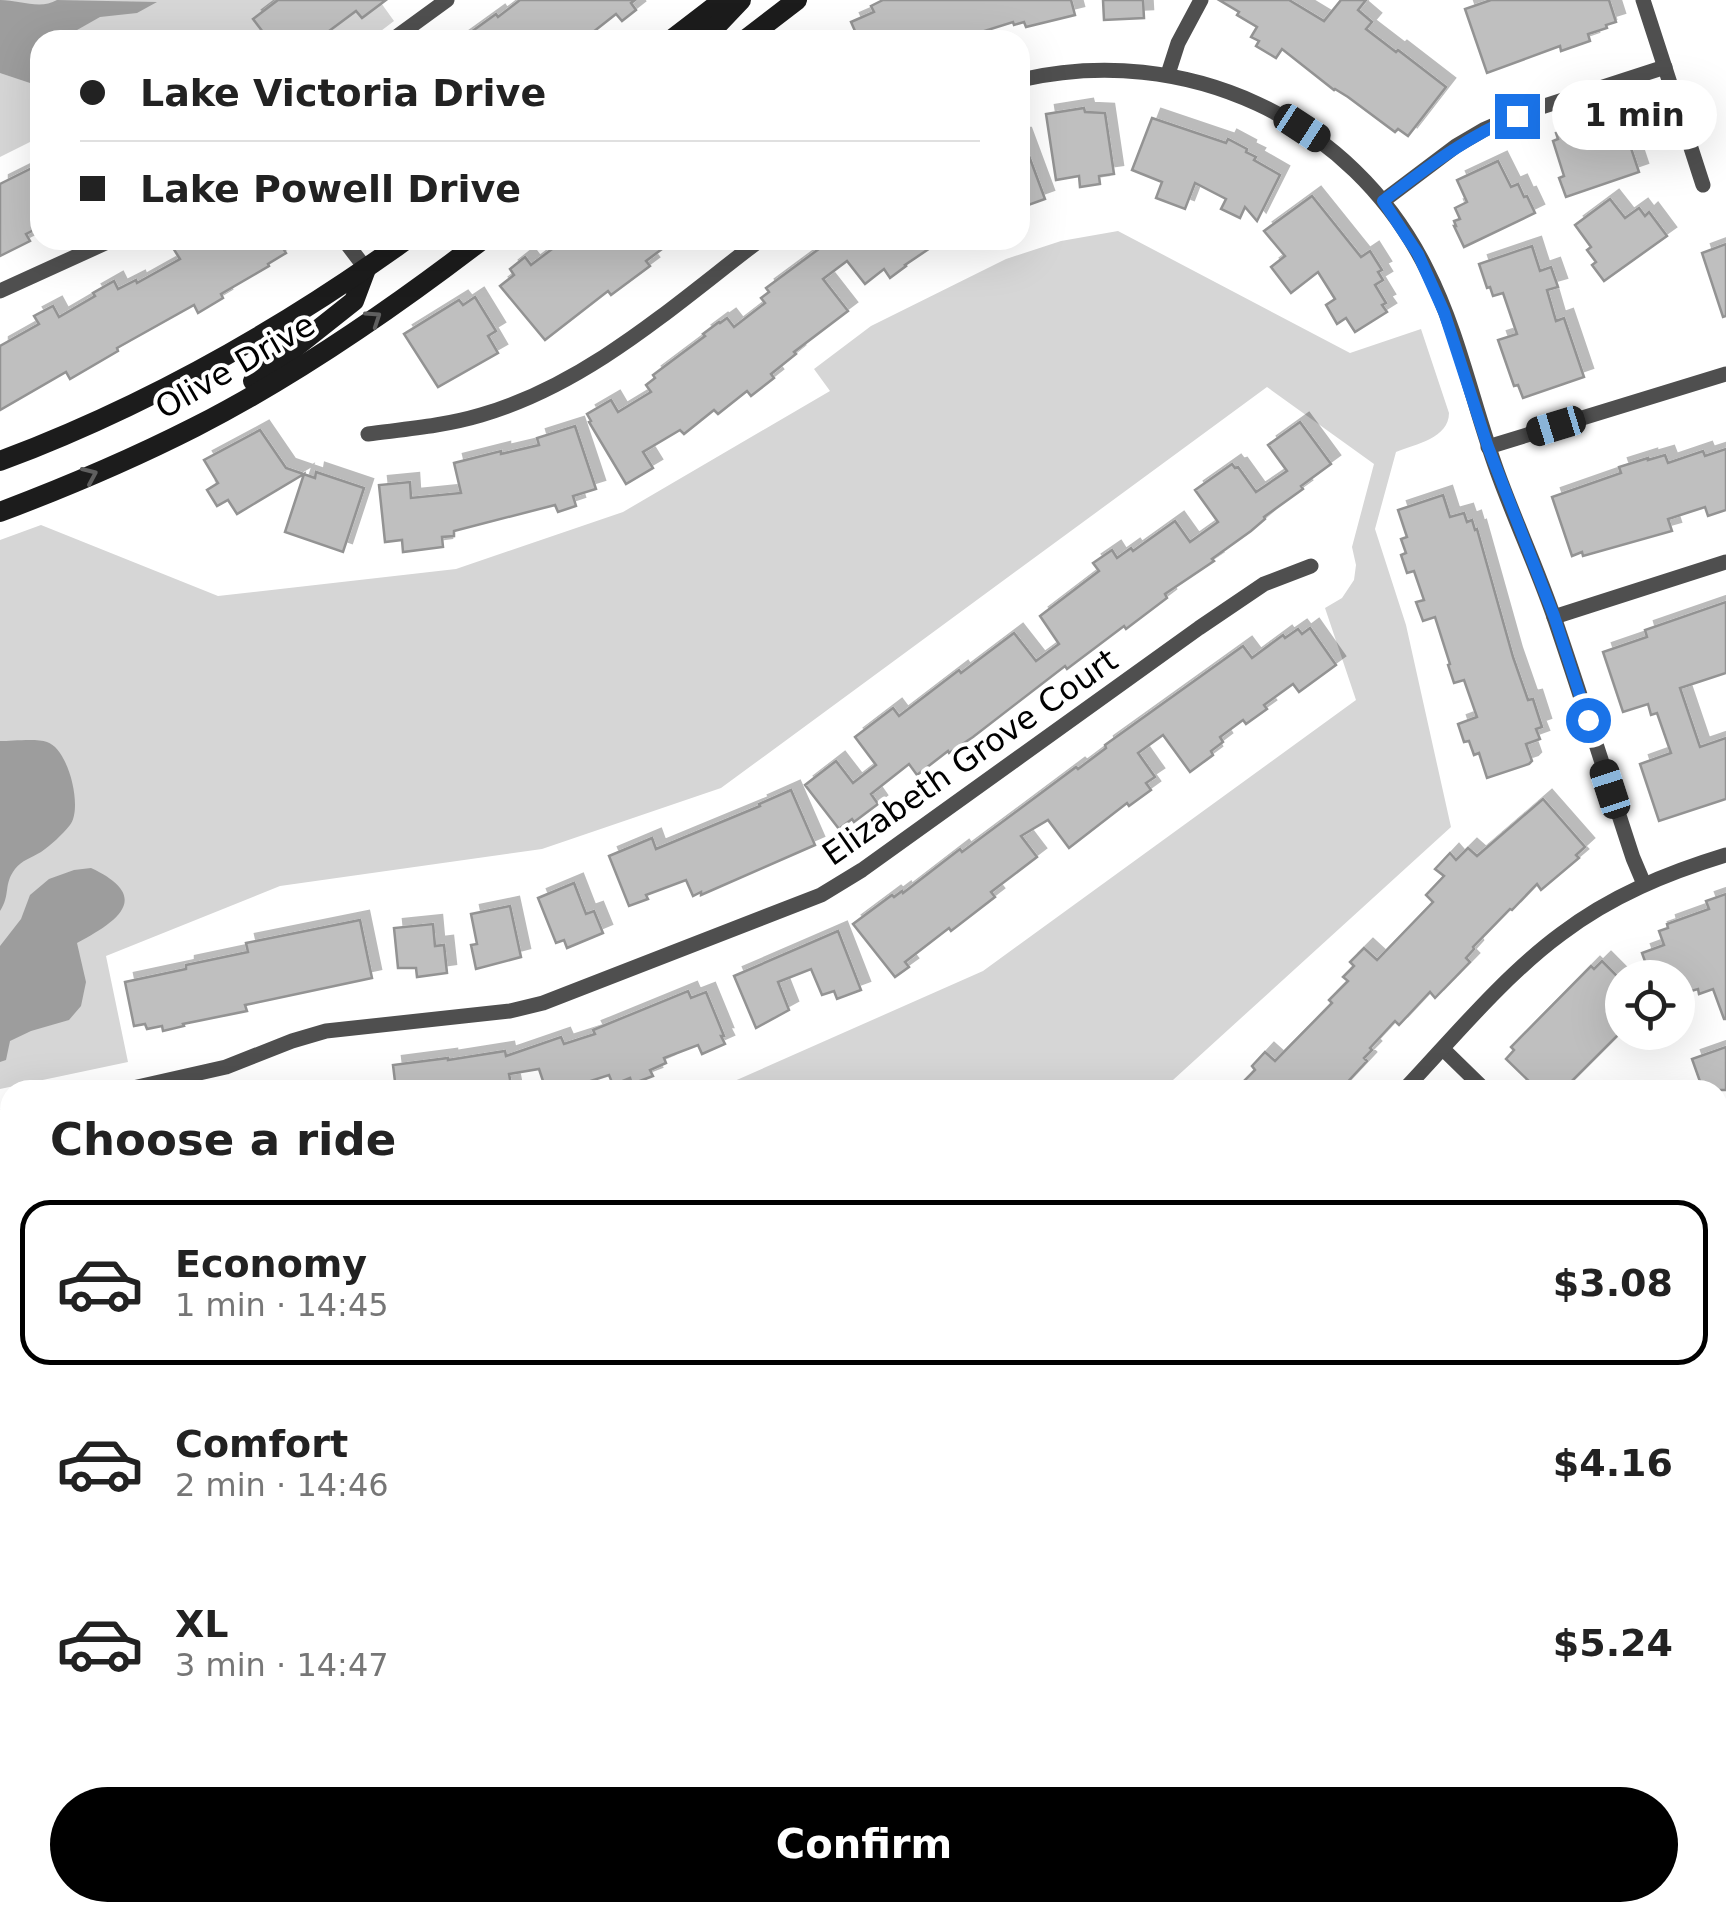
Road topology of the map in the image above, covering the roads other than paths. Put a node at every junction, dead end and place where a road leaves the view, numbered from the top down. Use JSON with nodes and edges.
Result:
{"nodes":[{"id":1,"x":447,"y":0,"type":"edge"},
{"id":2,"x":723,"y":0,"type":"edge"},
{"id":3,"x":741,"y":0,"type":"edge"},
{"id":4,"x":797,"y":0,"type":"edge"},
{"id":5,"x":1200,"y":0,"type":"edge"},
{"id":6,"x":1643,"y":0,"type":"edge"},
{"id":7,"x":406,"y":30,"type":"edge"},
{"id":8,"x":684,"y":30,"type":"edge"},
{"id":9,"x":712,"y":30,"type":"edge"},
{"id":10,"x":757,"y":30,"type":"edge"},
{"id":11,"x":1665,"y":67,"type":"junction"},
{"id":12,"x":1168,"y":74,"type":"junction"},
{"id":13,"x":1030,"y":78,"type":"edge"},
{"id":14,"x":1703,"y":184,"type":"dead end"},
{"id":15,"x":1383,"y":201,"type":"junction"},
{"id":16,"x":90,"y":250,"type":"edge"},
{"id":17,"x":352,"y":250,"type":"edge"},
{"id":18,"x":392,"y":250,"type":"edge"},
{"id":19,"x":468,"y":250,"type":"edge"},
{"id":20,"x":747,"y":250,"type":"edge"},
{"id":21,"x":366,"y":268,"type":"junction"},
{"id":22,"x":0,"y":291,"type":"edge"},
{"id":23,"x":1726,"y":374,"type":"edge"},
{"id":24,"x":197,"y":426,"type":"junction"},
{"id":25,"x":368,"y":434,"type":"dead end"},
{"id":26,"x":1488,"y":447,"type":"junction"},
{"id":27,"x":0,"y":461,"type":"edge"},
{"id":28,"x":0,"y":512,"type":"edge"},
{"id":29,"x":1726,"y":562,"type":"edge"},
{"id":30,"x":1311,"y":566,"type":"dead end"},
{"id":31,"x":1554,"y":616,"type":"junction"},
{"id":32,"x":1726,"y":854,"type":"edge"},
{"id":33,"x":1644,"y":884,"type":"junction"},
{"id":34,"x":1442,"y":1049,"type":"junction"},
{"id":35,"x":168,"y":1080,"type":"edge"},
{"id":36,"x":1413,"y":1080,"type":"edge"},
{"id":37,"x":1475,"y":1080,"type":"edge"}],
"edges":[{"from":1,"to":7,"type":"street"},
{"from":2,"to":8,"type":"main road"},
{"from":3,"to":9,"type":"main road"},
{"from":4,"to":10,"type":"main road"},
{"from":5,"to":12,"type":"street"},
{"from":6,"to":11,"type":"street"},
{"from":11,"to":14,"type":"street"},
{"from":11,"to":15,"type":"street"},
{"from":12,"to":13,"type":"street"},
{"from":12,"to":15,"type":"street"},
{"from":15,"to":26,"type":"street"},
{"from":16,"to":22,"type":"street"},
{"from":17,"to":21,"type":"street"},
{"from":18,"to":21,"type":"main road","name":"Olive Drive"},
{"from":24,"to":19,"type":"main road","name":"Olive Drive","one_way":true},
{"from":20,"to":25,"type":"street"},
{"from":21,"to":24,"type":"main road"},
{"from":21,"to":27,"type":"main road","name":"Olive Drive"},
{"from":23,"to":26,"type":"street"},
{"from":28,"to":24,"type":"main road","name":"Olive Drive","one_way":true},
{"from":26,"to":31,"type":"street"},
{"from":29,"to":31,"type":"street"},
{"from":30,"to":35,"type":"street","name":"Elizabeth Grove Court"},
{"from":31,"to":33,"type":"street"},
{"from":32,"to":33,"type":"street"},
{"from":33,"to":34,"type":"street"},
{"from":34,"to":36,"type":"street"},
{"from":34,"to":37,"type":"street"}]}
